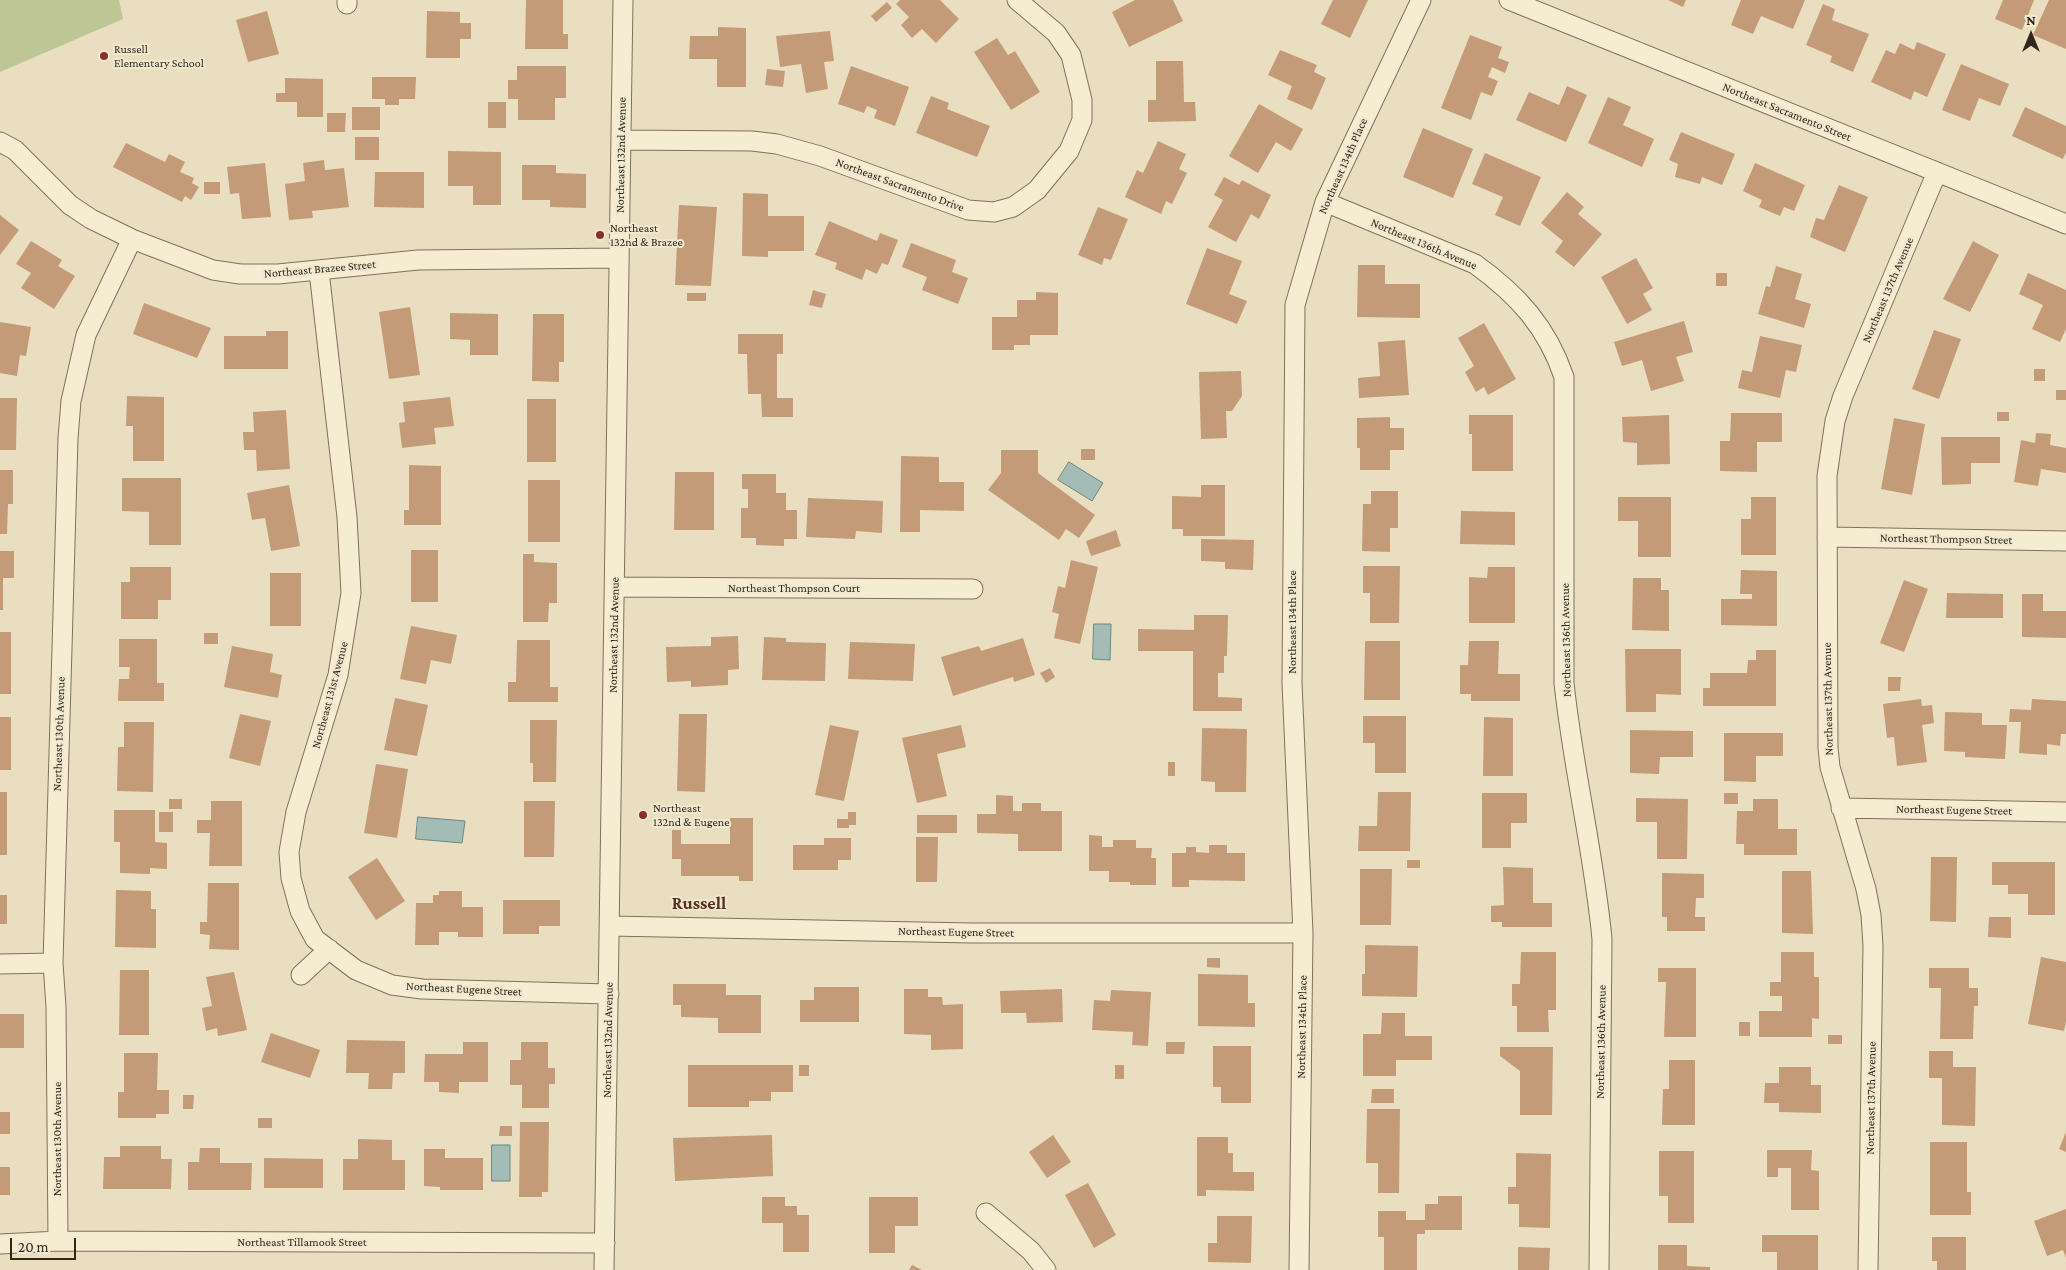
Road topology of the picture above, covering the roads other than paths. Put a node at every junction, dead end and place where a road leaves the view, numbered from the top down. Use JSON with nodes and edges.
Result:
{"nodes":[{"id":1,"x":623,"y":0,"type":"edge"},
{"id":2,"x":1017,"y":0,"type":"edge"},
{"id":3,"x":1421,"y":0,"type":"edge"},
{"id":4,"x":1509,"y":0,"type":"edge"},
{"id":5,"x":621,"y":140,"type":"junction"},
{"id":6,"x":0,"y":142,"type":"edge"},
{"id":7,"x":1937,"y":172,"type":"junction"},
{"id":8,"x":1325,"y":202,"type":"junction"},
{"id":9,"x":2066,"y":224,"type":"edge"},
{"id":10,"x":132,"y":239,"type":"junction"},
{"id":11,"x":619,"y":258,"type":"junction"},
{"id":12,"x":319,"y":271,"type":"junction"},
{"id":13,"x":1827,"y":537,"type":"junction"},
{"id":14,"x":2066,"y":541,"type":"edge"},
{"id":15,"x":615,"y":588,"type":"junction"},
{"id":16,"x":973,"y":588,"type":"dead end"},
{"id":17,"x":1841,"y":808,"type":"junction"},
{"id":18,"x":2066,"y":812,"type":"edge"},
{"id":19,"x":610,"y":926,"type":"junction"},
{"id":20,"x":1303,"y":933,"type":"junction"},
{"id":21,"x":328,"y":949,"type":"junction"},
{"id":22,"x":53,"y":963,"type":"junction"},
{"id":23,"x":0,"y":964,"type":"edge"},
{"id":24,"x":301,"y":974,"type":"dead end"},
{"id":25,"x":609,"y":994,"type":"junction"},
{"id":26,"x":986,"y":1213,"type":"dead end"},
{"id":27,"x":58,"y":1240,"type":"junction"},
{"id":28,"x":605,"y":1243,"type":"junction"},
{"id":29,"x":0,"y":1244,"type":"edge"},
{"id":30,"x":604,"y":1270,"type":"edge"},
{"id":31,"x":1046,"y":1270,"type":"edge"},
{"id":32,"x":1299,"y":1270,"type":"edge"},
{"id":33,"x":1599,"y":1270,"type":"edge"},
{"id":34,"x":1868,"y":1270,"type":"edge"}],
"edges":[{"from":1,"to":5,"type":"street","name":"Northeast 132nd Avenue"},
{"from":2,"to":5,"type":"street","name":"Northeast Sacramento Drive"},
{"from":3,"to":8,"type":"street","name":"Northeast 134th Place"},
{"from":4,"to":7,"type":"street","name":"Northeast Sacramento Street"},
{"from":5,"to":11,"type":"street","name":"Northeast 132nd Avenue"},
{"from":6,"to":10,"type":"street","name":"Northeast Brazee Street"},
{"from":7,"to":9,"type":"street","name":"Northeast Sacramento Street"},
{"from":7,"to":13,"type":"street","name":"Northeast 137th Avenue"},
{"from":8,"to":20,"type":"street","name":"Northeast 134th Place"},
{"from":8,"to":33,"type":"street","name":"Northeast 136th Avenue"},
{"from":10,"to":12,"type":"street","name":"Northeast Brazee Street"},
{"from":10,"to":22,"type":"street","name":"Northeast 130th Avenue"},
{"from":11,"to":12,"type":"street","name":"Northeast Brazee Street"},
{"from":11,"to":15,"type":"street","name":"Northeast 132nd Avenue"},
{"from":12,"to":21,"type":"street","name":"Northeast 131st Avenue"},
{"from":13,"to":14,"type":"street","name":"Northeast Thompson Street"},
{"from":13,"to":17,"type":"street","name":"Northeast 137th Avenue"},
{"from":15,"to":16,"type":"street","name":"Northeast Thompson Court"},
{"from":15,"to":19,"type":"street","name":"Northeast 132nd Avenue"},
{"from":17,"to":18,"type":"street","name":"Northeast Eugene Street"},
{"from":17,"to":34,"type":"street","name":"Northeast 137th Avenue"},
{"from":19,"to":20,"type":"street","name":"Northeast Eugene Street"},
{"from":19,"to":25,"type":"street","name":"Northeast 132nd Avenue"},
{"from":20,"to":32,"type":"street","name":"Northeast 134th Place"},
{"from":21,"to":24,"type":"street"},
{"from":21,"to":25,"type":"street","name":"Northeast Eugene Street"},
{"from":22,"to":23,"type":"street"},
{"from":22,"to":27,"type":"street","name":"Northeast 130th Avenue"},
{"from":25,"to":28,"type":"street","name":"Northeast 132nd Avenue"},
{"from":26,"to":31,"type":"street"},
{"from":27,"to":28,"type":"street","name":"Northeast Tillamook Street"},
{"from":27,"to":29,"type":"street","name":"Northeast Tillamook Street"},
{"from":28,"to":30,"type":"street","name":"Northeast 132nd Avenue"}]}
